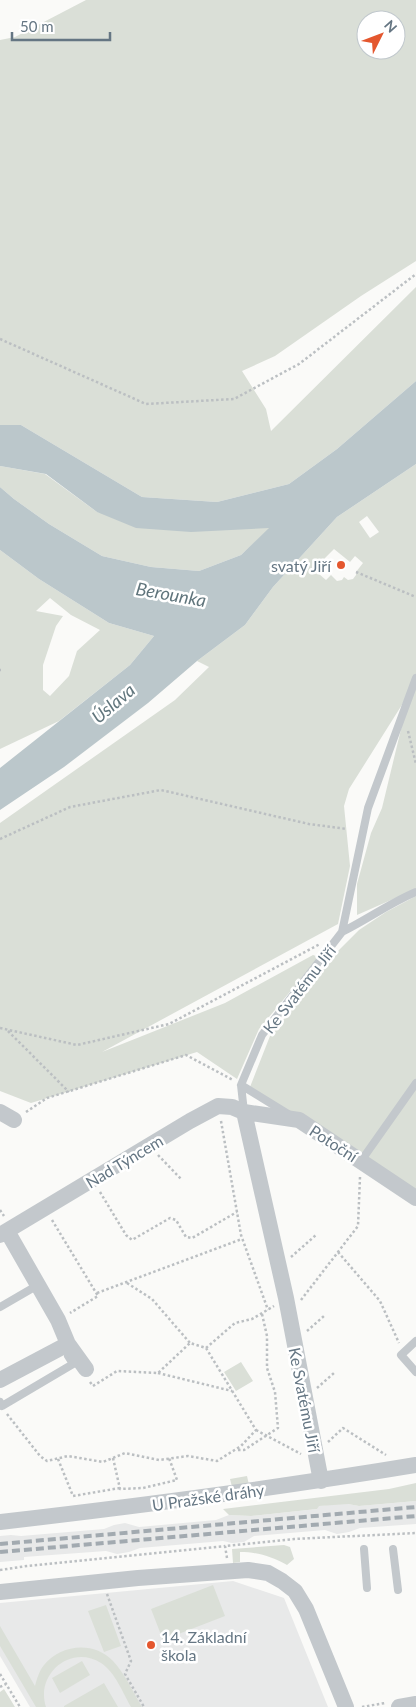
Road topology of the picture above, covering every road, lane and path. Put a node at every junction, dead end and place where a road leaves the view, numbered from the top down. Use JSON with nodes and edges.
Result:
{"nodes":[{"id":1,"x":416,"y":274,"type":"edge"},
{"id":2,"x":0,"y":339,"type":"edge"},
{"id":3,"x":356,"y":572,"type":"dead end"},
{"id":4,"x":416,"y":598,"type":"edge"},
{"id":5,"x":416,"y":678,"type":"edge"},
{"id":6,"x":404,"y":710,"type":"junction"},
{"id":7,"x":416,"y":764,"type":"edge"},
{"id":8,"x":346,"y":829,"type":"dead end"},
{"id":9,"x":0,"y":839,"type":"edge"},
{"id":10,"x":416,"y":892,"type":"edge"},
{"id":11,"x":342,"y":932,"type":"junction"},
{"id":12,"x":321,"y":943,"type":"dead end"},
{"id":13,"x":0,"y":1028,"type":"edge"},
{"id":14,"x":8,"y":1030,"type":"junction"},
{"id":15,"x":416,"y":1083,"type":"edge"},
{"id":16,"x":241,"y":1085,"type":"junction"},
{"id":17,"x":69,"y":1092,"type":"junction"},
{"id":18,"x":218,"y":1106,"type":"junction"},
{"id":19,"x":244,"y":1112,"type":"junction"},
{"id":20,"x":7,"y":1116,"type":"edge"},
{"id":21,"x":299,"y":1120,"type":"junction"},
{"id":22,"x":156,"y":1154,"type":"dead end"},
{"id":23,"x":361,"y":1161,"type":"junction"},
{"id":24,"x":181,"y":1180,"type":"dead end"},
{"id":25,"x":98,"y":1189,"type":"dead end"},
{"id":26,"x":416,"y":1198,"type":"edge"},
{"id":27,"x":237,"y":1212,"type":"junction"},
{"id":28,"x":52,"y":1219,"type":"dead end"},
{"id":29,"x":4,"y":1233,"type":"edge"},
{"id":30,"x":316,"y":1235,"type":"dead end"},
{"id":31,"x":242,"y":1238,"type":"junction"},
{"id":32,"x":338,"y":1252,"type":"junction"},
{"id":33,"x":279,"y":1268,"type":"junction"},
{"id":34,"x":127,"y":1283,"type":"junction"},
{"id":35,"x":38,"y":1285,"type":"junction"},
{"id":36,"x":97,"y":1294,"type":"junction"},
{"id":37,"x":287,"y":1306,"type":"junction"},
{"id":38,"x":0,"y":1308,"type":"edge"},
{"id":39,"x":268,"y":1310,"type":"junction"},
{"id":40,"x":262,"y":1314,"type":"junction"},
{"id":41,"x":324,"y":1316,"type":"dead end"},
{"id":42,"x":58,"y":1320,"type":"junction"},
{"id":43,"x":416,"y":1341,"type":"edge"},
{"id":44,"x":294,"y":1342,"type":"junction"},
{"id":45,"x":190,"y":1343,"type":"junction"},
{"id":46,"x":65,"y":1345,"type":"junction"},
{"id":47,"x":206,"y":1348,"type":"junction"},
{"id":48,"x":404,"y":1353,"type":"junction"},
{"id":49,"x":86,"y":1369,"type":"joint"},
{"id":50,"x":416,"y":1372,"type":"edge"},
{"id":51,"x":158,"y":1373,"type":"junction"},
{"id":52,"x":334,"y":1373,"type":"dead end"},
{"id":53,"x":0,"y":1380,"type":"edge"},
{"id":54,"x":233,"y":1392,"type":"junction"},
{"id":55,"x":305,"y":1399,"type":"junction"},
{"id":56,"x":1,"y":1404,"type":"edge"},
{"id":57,"x":343,"y":1428,"type":"dead end"},
{"id":58,"x":256,"y":1430,"type":"junction"},
{"id":59,"x":268,"y":1435,"type":"junction"},
{"id":60,"x":236,"y":1450,"type":"junction"},
{"id":61,"x":113,"y":1458,"type":"junction"},
{"id":62,"x":169,"y":1458,"type":"junction"},
{"id":63,"x":58,"y":1459,"type":"junction"},
{"id":64,"x":317,"y":1462,"type":"junction"},
{"id":65,"x":410,"y":1466,"type":"edge"},
{"id":66,"x":321,"y":1481,"type":"junction"},
{"id":67,"x":120,"y":1488,"type":"junction"},
{"id":68,"x":0,"y":1522,"type":"edge"},
{"id":69,"x":416,"y":1533,"type":"edge"},
{"id":70,"x":225,"y":1546,"type":"junction"},
{"id":71,"x":364,"y":1549,"type":"dead end"},
{"id":72,"x":393,"y":1549,"type":"dead end"},
{"id":73,"x":0,"y":1570,"type":"edge"},
{"id":74,"x":230,"y":1571,"type":"junction"},
{"id":75,"x":367,"y":1588,"type":"dead end"},
{"id":76,"x":398,"y":1590,"type":"dead end"},
{"id":77,"x":0,"y":1592,"type":"edge"},
{"id":78,"x":106,"y":1592,"type":"dead end"},
{"id":79,"x":0,"y":1674,"type":"edge"},
{"id":80,"x":6,"y":1684,"type":"junction"},
{"id":81,"x":0,"y":1687,"type":"edge"},
{"id":82,"x":416,"y":1704,"type":"edge"},
{"id":83,"x":20,"y":1707,"type":"edge"},
{"id":84,"x":144,"y":1707,"type":"edge"},
{"id":85,"x":346,"y":1707,"type":"edge"},
{"id":86,"x":398,"y":1707,"type":"edge"}],
"edges":[{"from":1,"to":2,"type":"path"},
{"from":3,"to":4,"type":"path"},
{"from":5,"to":6,"type":"lane","name":"Ke Svatému Jiří"},
{"from":6,"to":7,"type":"path"},
{"from":6,"to":11,"type":"lane","name":"Ke Svatému Jiří"},
{"from":8,"to":9,"type":"path"},
{"from":10,"to":11,"type":"lane"},
{"from":11,"to":16,"type":"lane","name":"Ke Svatému Jiří"},
{"from":12,"to":14,"type":"path"},
{"from":13,"to":14,"type":"path"},
{"from":14,"to":17,"type":"path"},
{"from":15,"to":23,"type":"lane"},
{"from":16,"to":17,"type":"path"},
{"from":16,"to":19,"type":"lane","name":"Ke Svatému Jiří"},
{"from":16,"to":21,"type":"lane"},
{"from":17,"to":20,"type":"path"},
{"from":18,"to":19,"type":"street"},
{"from":18,"to":27,"type":"path"},
{"from":18,"to":29,"type":"street","name":"Nad Týncem"},
{"from":19,"to":21,"type":"street","name":"Potoční"},
{"from":19,"to":33,"type":"street","name":"Ke Svatému Jiří"},
{"from":21,"to":23,"type":"street","name":"Potoční"},
{"from":22,"to":24,"type":"path"},
{"from":23,"to":26,"type":"street","name":"Potoční"},
{"from":23,"to":32,"type":"path"},
{"from":25,"to":27,"type":"path"},
{"from":27,"to":31,"type":"path"},
{"from":28,"to":36,"type":"path"},
{"from":29,"to":35,"type":"street","name":"Nad Týncem"},
{"from":30,"to":33,"type":"path"},
{"from":31,"to":34,"type":"path"},
{"from":31,"to":39,"type":"path"},
{"from":32,"to":37,"type":"path"},
{"from":32,"to":48,"type":"path"},
{"from":33,"to":37,"type":"street","name":"Ke Svatému Jiří"},
{"from":34,"to":36,"type":"path"},
{"from":34,"to":45,"type":"path"},
{"from":35,"to":38,"type":"lane"},
{"from":35,"to":42,"type":"street","name":"Nad Týncem"},
{"from":36,"to":42,"type":"path"},
{"from":37,"to":39,"type":"path"},
{"from":37,"to":44,"type":"street","name":"Ke Svatému Jiří"},
{"from":39,"to":40,"type":"path"},
{"from":40,"to":47,"type":"path"},
{"from":40,"to":59,"type":"path"},
{"from":41,"to":44,"type":"path"},
{"from":42,"to":46,"type":"street","name":"Nad Týncem"},
{"from":43,"to":48,"type":"lane"},
{"from":44,"to":55,"type":"street","name":"Ke Svatému Jiří"},
{"from":45,"to":47,"type":"path"},
{"from":45,"to":51,"type":"path"},
{"from":46,"to":49,"type":"street","name":"Nad Týncem"},
{"from":46,"to":53,"type":"street"},
{"from":46,"to":56,"type":"lane"},
{"from":47,"to":54,"type":"path"},
{"from":48,"to":50,"type":"lane"},
{"from":49,"to":51,"type":"path"},
{"from":51,"to":54,"type":"path"},
{"from":52,"to":55,"type":"path"},
{"from":54,"to":58,"type":"path"},
{"from":55,"to":64,"type":"street","name":"Ke Svatému Jiří"},
{"from":56,"to":63,"type":"path"},
{"from":57,"to":65,"type":"path"},
{"from":58,"to":59,"type":"path"},
{"from":58,"to":60,"type":"path"},
{"from":59,"to":60,"type":"path"},
{"from":59,"to":64,"type":"path"},
{"from":60,"to":62,"type":"path"},
{"from":61,"to":62,"type":"path"},
{"from":61,"to":63,"type":"path"},
{"from":61,"to":67,"type":"path"},
{"from":62,"to":67,"type":"path"},
{"from":63,"to":67,"type":"path"},
{"from":64,"to":66,"type":"street","name":"Ke Svatému Jiří"},
{"from":65,"to":66,"type":"street","name":"U Pražské dráhy"},
{"from":66,"to":68,"type":"street","name":"U Pražské dráhy"},
{"from":69,"to":70,"type":"path"},
{"from":70,"to":73,"type":"path"},
{"from":70,"to":74,"type":"path"},
{"from":71,"to":75,"type":"lane"},
{"from":72,"to":76,"type":"lane"},
{"from":74,"to":77,"type":"street"},
{"from":74,"to":85,"type":"street"},
{"from":78,"to":84,"type":"path"},
{"from":79,"to":80,"type":"path"},
{"from":80,"to":81,"type":"path"},
{"from":80,"to":83,"type":"path"},
{"from":82,"to":86,"type":"street"}]}
